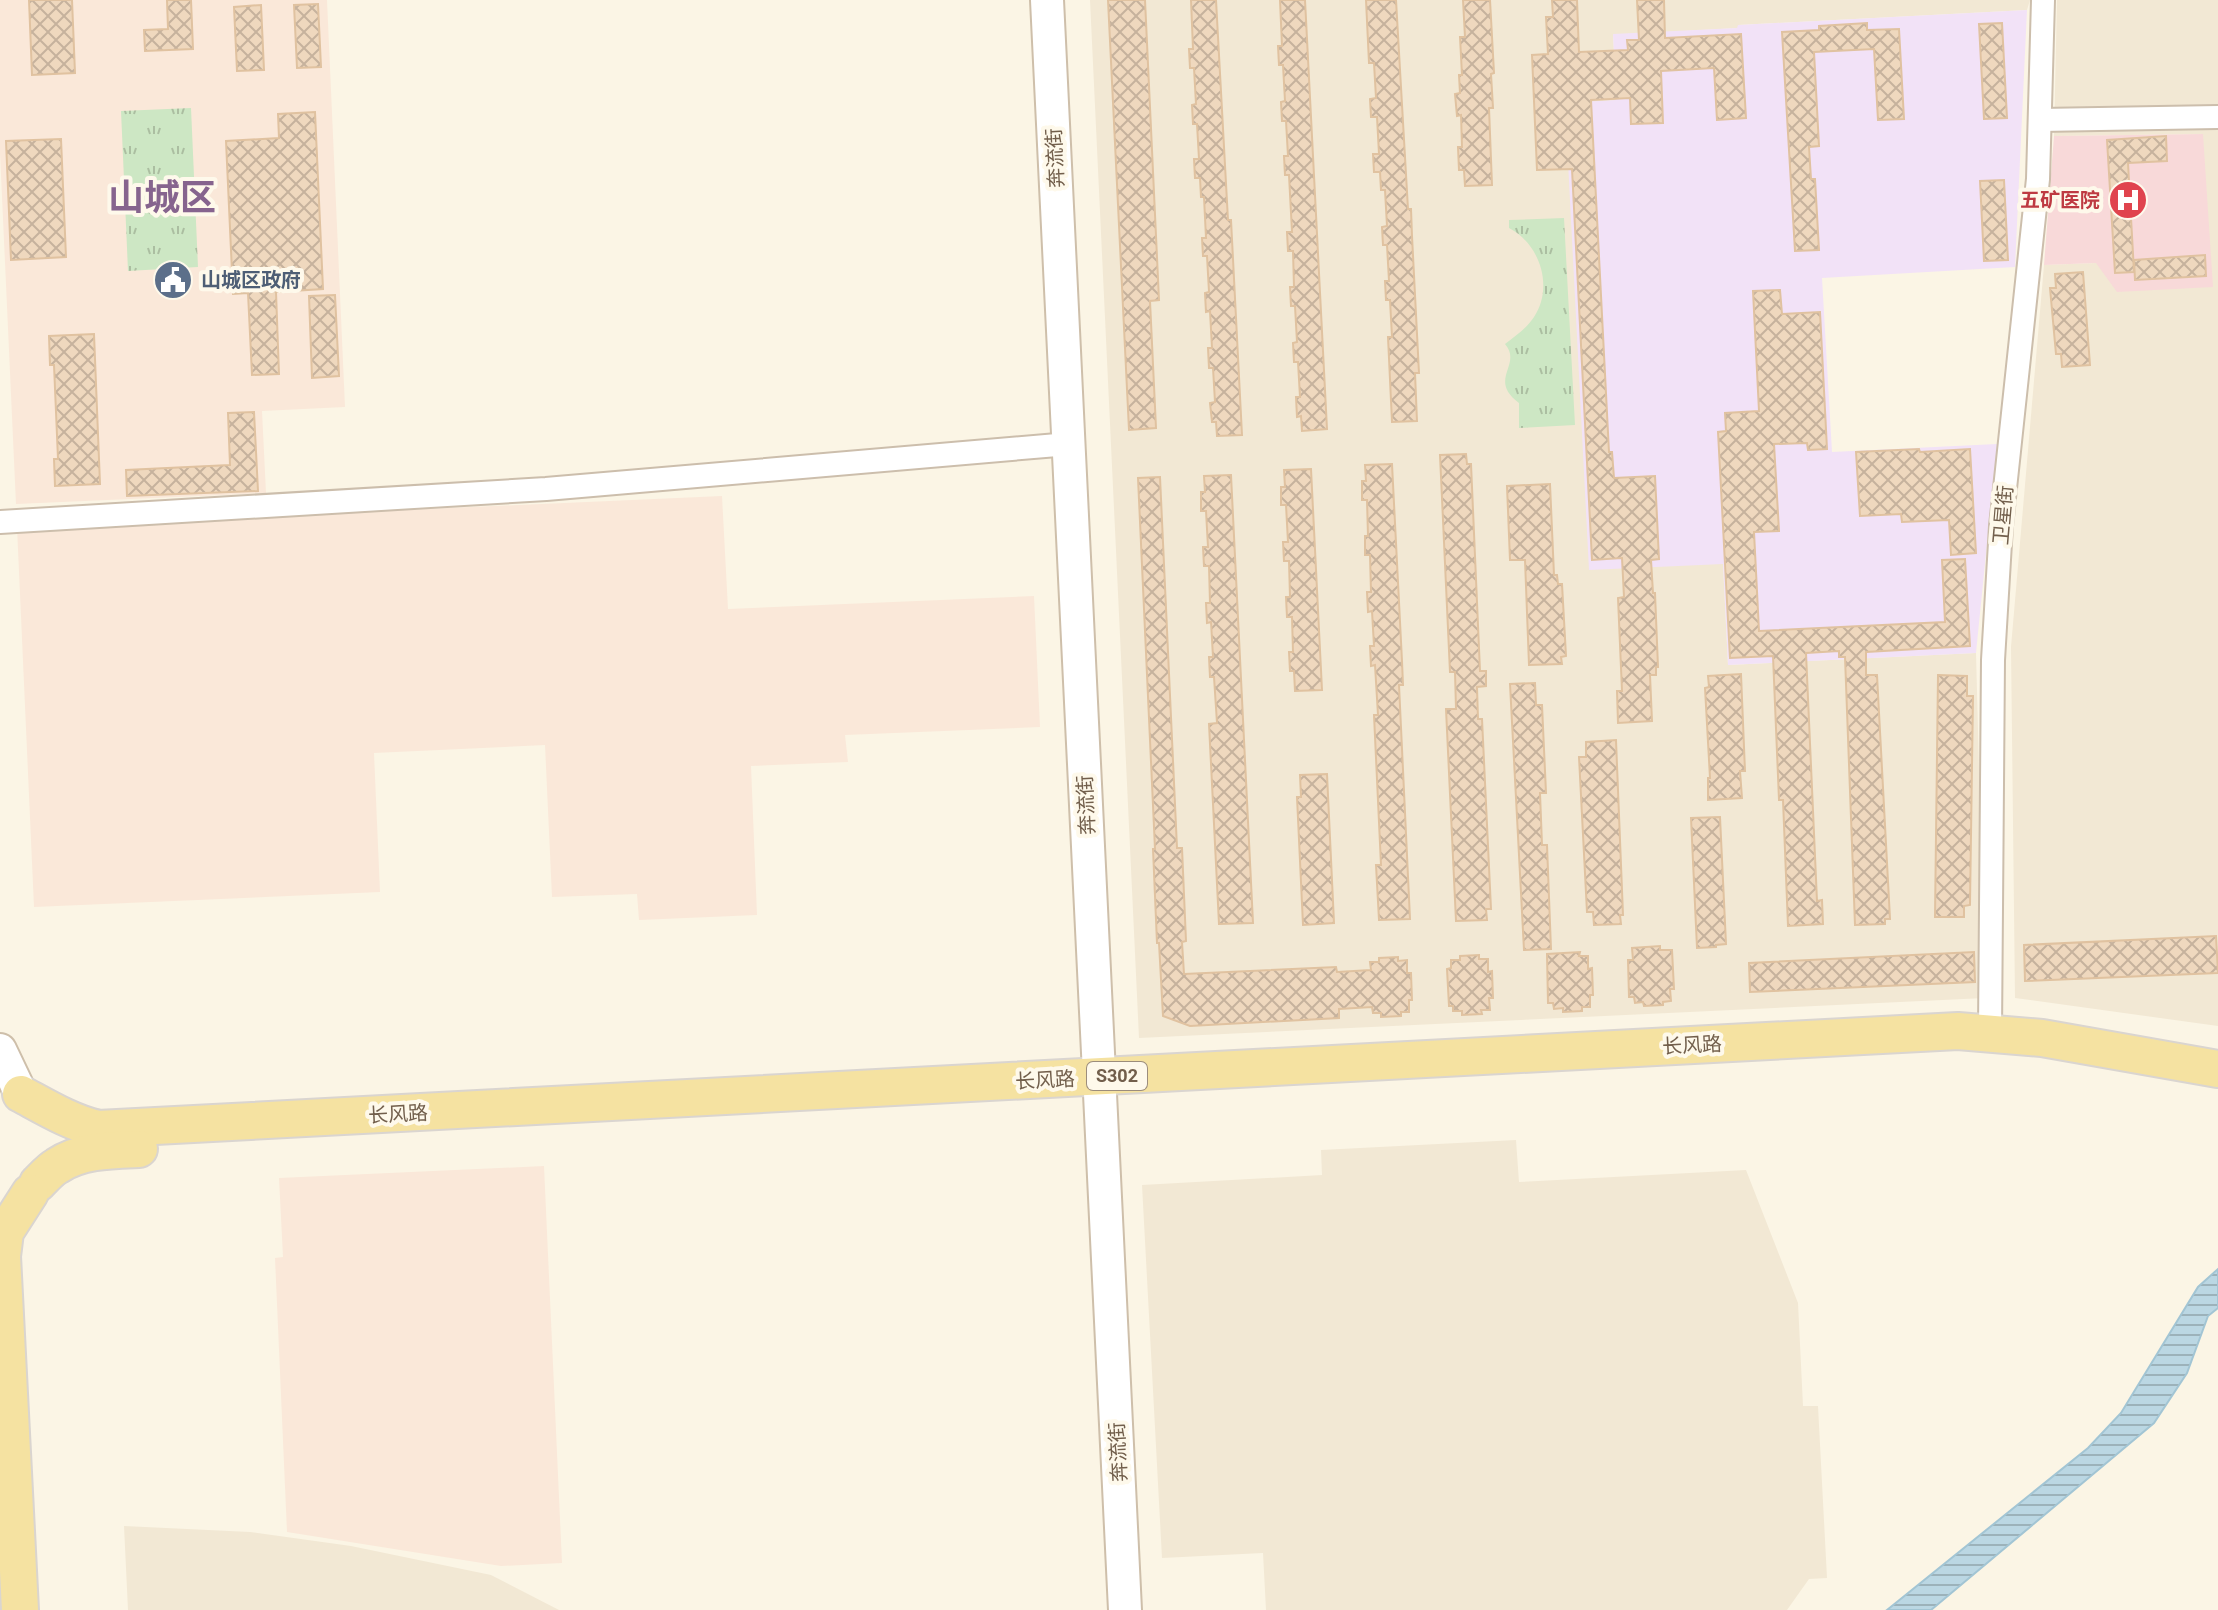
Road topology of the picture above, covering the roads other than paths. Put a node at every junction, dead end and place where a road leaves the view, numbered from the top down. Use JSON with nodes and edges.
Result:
{"nodes":[{"id":1,"x":1047,"y":0,"type":"edge"},
{"id":2,"x":2043,"y":0,"type":"edge"},
{"id":3,"x":2218,"y":117,"type":"edge"},
{"id":4,"x":2040,"y":120,"type":"junction"},
{"id":5,"x":1069,"y":444,"type":"junction"},
{"id":6,"x":0,"y":522,"type":"edge"},
{"id":7,"x":1990,"y":1032,"type":"junction"},
{"id":8,"x":0,"y":1050,"type":"edge"},
{"id":9,"x":2218,"y":1069,"type":"edge"},
{"id":10,"x":1100,"y":1088,"type":"junction"},
{"id":11,"x":11,"y":1089,"type":"edge"},
{"id":12,"x":2218,"y":1091,"type":"edge"},
{"id":13,"x":22,"y":1196,"type":"edge"},
{"id":14,"x":20,"y":1610,"type":"edge"},
{"id":15,"x":1125,"y":1610,"type":"edge"}],
"edges":[{"from":1,"to":5,"type":"street","name":"奔流街"},
{"from":2,"to":4,"type":"street","name":"卫星街"},
{"from":3,"to":4,"type":"street"},
{"from":4,"to":7,"type":"street","name":"卫星街"},
{"from":5,"to":6,"type":"street"},
{"from":5,"to":10,"type":"street","name":"奔流街"},
{"from":7,"to":9,"type":"main road","name":"长风路","number":"S302"},
{"from":7,"to":10,"type":"main road","name":"长风路","number":"S302"},
{"from":8,"to":11,"type":"street"},
{"from":10,"to":11,"type":"main road","name":"长风路","number":"S302"},
{"from":10,"to":12,"type":"main road","name":"长风路","number":"S302"},
{"from":10,"to":13,"type":"main road","name":"长风路","number":"S302"},
{"from":10,"to":15,"type":"street","name":"奔流街"},
{"from":11,"to":13,"type":"main road"},
{"from":13,"to":14,"type":"main road"}]}
